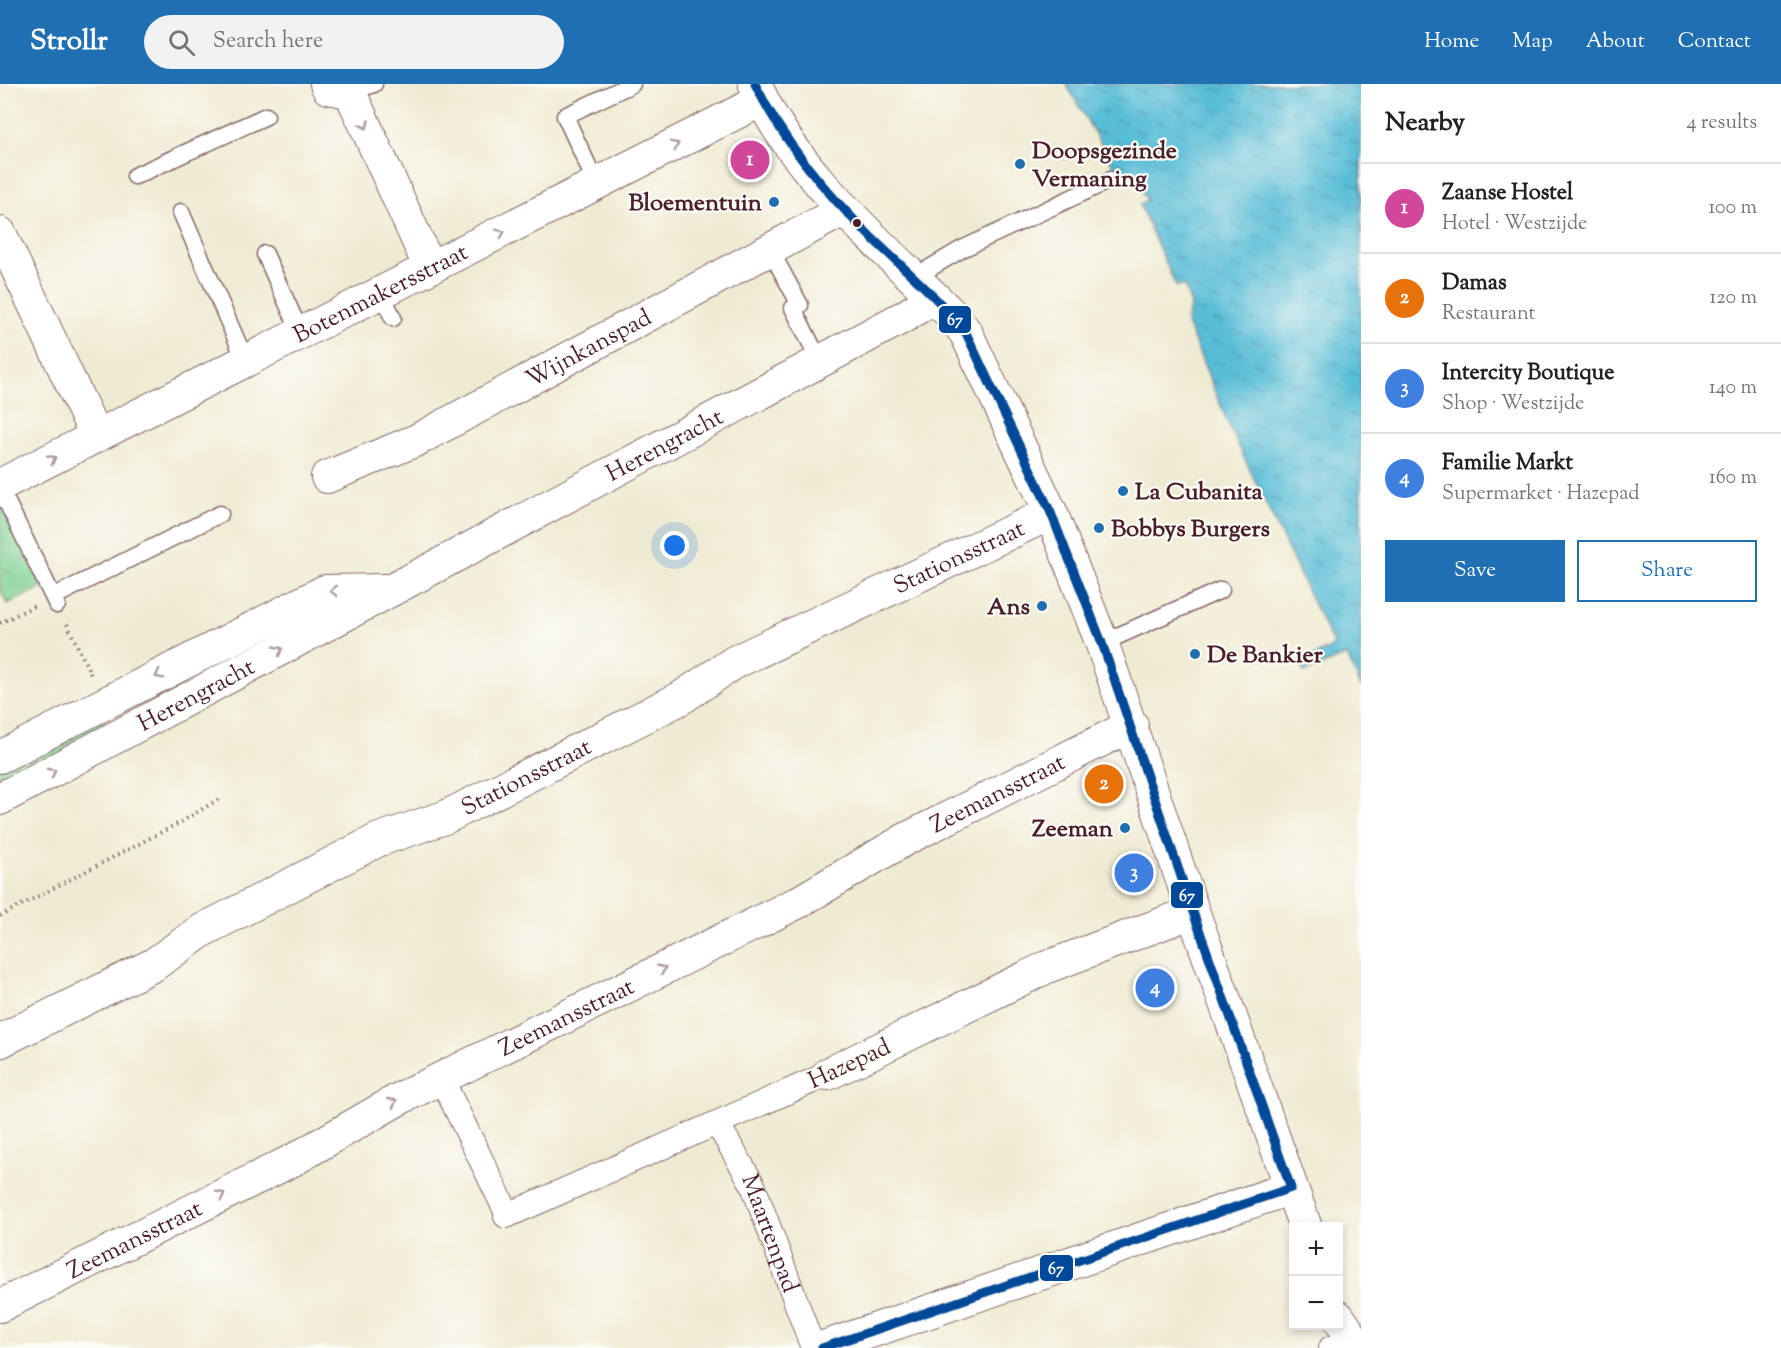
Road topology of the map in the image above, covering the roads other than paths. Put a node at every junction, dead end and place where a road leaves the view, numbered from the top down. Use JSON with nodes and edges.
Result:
{"nodes":[{"id":1,"x":632,"y":84,"type":"edge"},
{"id":2,"x":347,"y":86,"type":"edge"},
{"id":3,"x":758,"y":92,"type":"edge"},
{"id":4,"x":266,"y":116,"type":"dead end"},
{"id":5,"x":135,"y":176,"type":"dead end"},
{"id":6,"x":1110,"y":180,"type":"dead end"},
{"id":7,"x":597,"y":185,"type":"junction"},
{"id":8,"x":845,"y":209,"type":"junction"},
{"id":9,"x":182,"y":212,"type":"dead end"},
{"id":10,"x":0,"y":233,"type":"edge"},
{"id":11,"x":769,"y":248,"type":"junction"},
{"id":12,"x":265,"y":254,"type":"dead end"},
{"id":13,"x":430,"y":268,"type":"junction"},
{"id":14,"x":923,"y":287,"type":"junction"},
{"id":15,"x":302,"y":334,"type":"junction"},
{"id":16,"x":819,"y":360,"type":"junction"},
{"id":17,"x":246,"y":362,"type":"junction"},
{"id":18,"x":96,"y":436,"type":"junction"},
{"id":19,"x":327,"y":477,"type":"dead end"},
{"id":20,"x":0,"y":487,"type":"edge"},
{"id":21,"x":1051,"y":513,"type":"junction"},
{"id":22,"x":220,"y":514,"type":"dead end"},
{"id":23,"x":392,"y":590,"type":"junction"},
{"id":24,"x":1221,"y":590,"type":"dead end"},
{"id":25,"x":1102,"y":643,"type":"junction"},
{"id":26,"x":1132,"y":724,"type":"junction"},
{"id":27,"x":0,"y":756,"type":"edge"},
{"id":28,"x":0,"y":799,"type":"edge"},
{"id":29,"x":1193,"y":912,"type":"junction"},
{"id":30,"x":0,"y":1041,"type":"edge"},
{"id":31,"x":828,"y":1074,"type":"joint"},
{"id":32,"x":441,"y":1078,"type":"junction"},
{"id":33,"x":717,"y":1123,"type":"junction"},
{"id":34,"x":1291,"y":1188,"type":"junction"},
{"id":35,"x":1303,"y":1222,"type":"edge"},
{"id":36,"x":1,"y":1302,"type":"edge"},
{"id":37,"x":813,"y":1348,"type":"edge"},
{"id":38,"x":822,"y":1348,"type":"edge"}],
"edges":[{"from":1,"to":7,"type":"lane"},
{"from":2,"to":13,"type":"street","one_way":true},
{"from":7,"to":3,"type":"street","name":"Botenmakersstraat","one_way":true},
{"from":3,"to":8,"type":"street"},
{"from":4,"to":5,"type":"lane"},
{"from":6,"to":14,"type":"lane"},
{"from":13,"to":7,"type":"street","name":"Botenmakersstraat","one_way":true},
{"from":8,"to":11,"type":"street","name":"Wijnkanspad"},
{"from":8,"to":14,"type":"street"},
{"from":9,"to":17,"type":"lane"},
{"from":10,"to":18,"type":"street"},
{"from":11,"to":16,"type":"lane"},
{"from":11,"to":19,"type":"street","name":"Wijnkanspad"},
{"from":12,"to":15,"type":"lane"},
{"from":13,"to":15,"type":"street","name":"Botenmakersstraat"},
{"from":14,"to":16,"type":"street","name":"Herengracht"},
{"from":14,"to":21,"type":"street"},
{"from":15,"to":17,"type":"street","name":"Botenmakersstraat"},
{"from":16,"to":23,"type":"street","name":"Herengracht"},
{"from":17,"to":18,"type":"street","name":"Botenmakersstraat"},
{"from":20,"to":18,"type":"street","name":"Botenmakersstraat","one_way":true},
{"from":20,"to":22,"type":"lane","name":"Botenmakersstraat"},
{"from":21,"to":25,"type":"street"},
{"from":21,"to":30,"type":"street","name":"Stationsstraat"},
{"from":23,"to":27,"type":"street","name":"Herengracht","one_way":true},
{"from":28,"to":23,"type":"street","name":"Herengracht","one_way":true},
{"from":24,"to":25,"type":"lane"},
{"from":25,"to":26,"type":"street"},
{"from":26,"to":29,"type":"street"},
{"from":32,"to":26,"type":"street","name":"Zeemansstraat","one_way":true},
{"from":29,"to":31,"type":"street","name":"Hazepad"},
{"from":29,"to":34,"type":"street"},
{"from":31,"to":33,"type":"street","name":"Hazepad"},
{"from":32,"to":33,"type":"street","name":"Hazepad"},
{"from":36,"to":32,"type":"street","name":"Zeemansstraat","one_way":true},
{"from":33,"to":37,"type":"street","name":"Maartenpad"},
{"from":34,"to":35,"type":"street"},
{"from":34,"to":38,"type":"street"}]}
